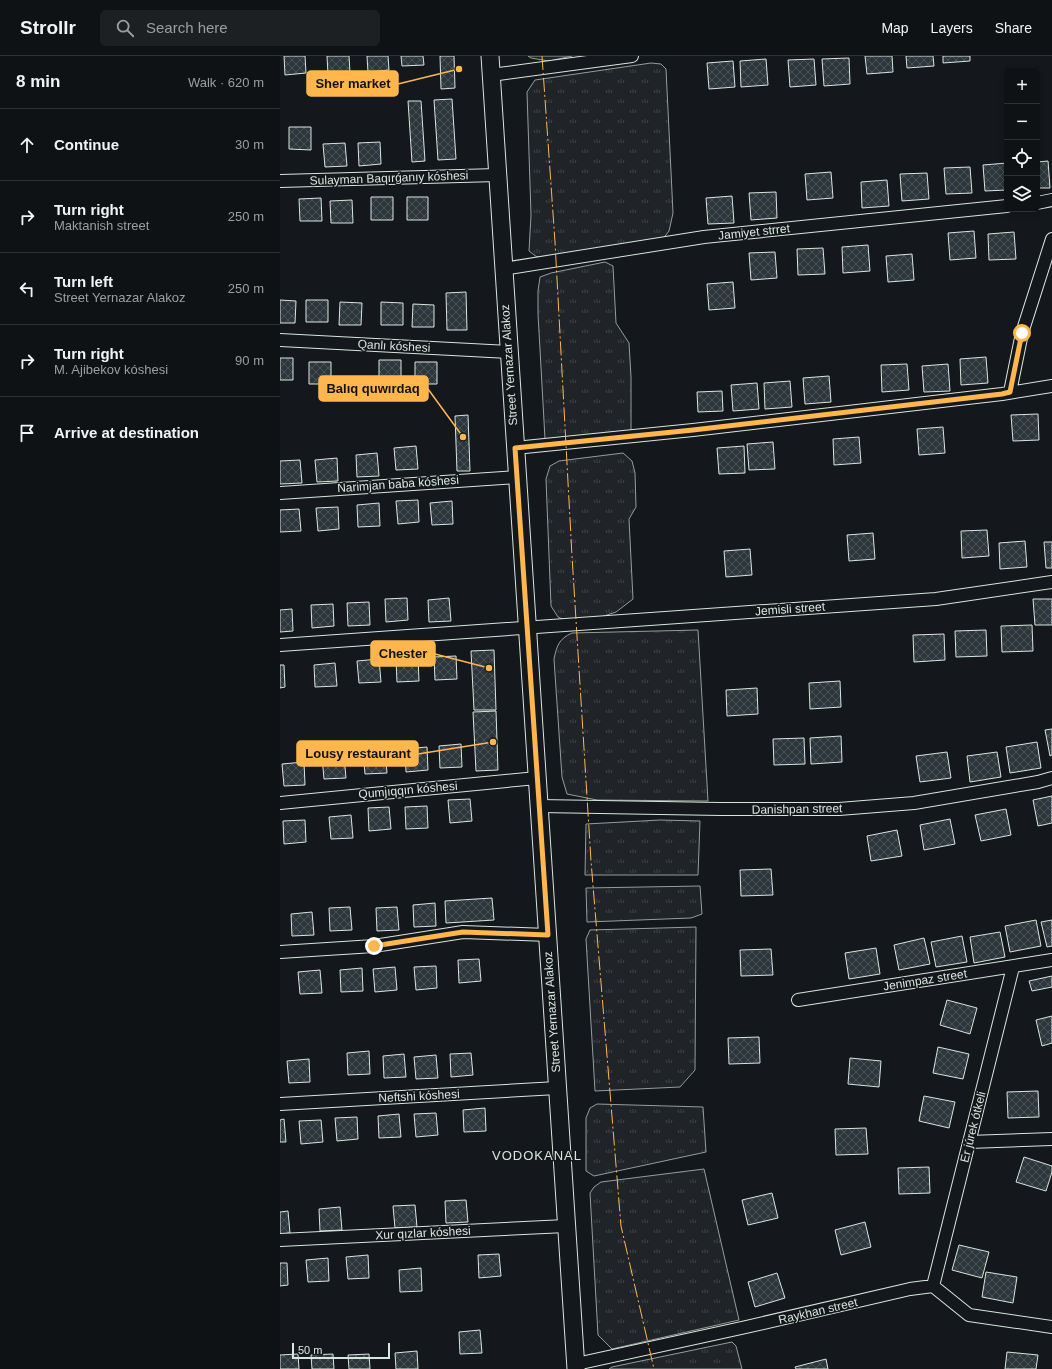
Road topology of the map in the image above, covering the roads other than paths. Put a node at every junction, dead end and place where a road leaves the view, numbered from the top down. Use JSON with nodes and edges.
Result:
{"nodes":[{"id":1,"x":490,"y":56,"type":"edge"},
{"id":2,"x":632,"y":56,"type":"edge"},
{"id":3,"x":491,"y":75,"type":"junction"},
{"id":4,"x":497,"y":175,"type":"junction"},
{"id":5,"x":280,"y":181,"type":"edge"},
{"id":6,"x":1052,"y":200,"type":"edge"},
{"id":7,"x":1040,"y":202,"type":"edge"},
{"id":8,"x":1004,"y":206,"type":"edge"},
{"id":9,"x":1052,"y":239,"type":"edge"},
{"id":10,"x":503,"y":269,"type":"junction"},
{"id":11,"x":280,"y":340,"type":"edge"},
{"id":12,"x":509,"y":352,"type":"junction"},
{"id":13,"x":1052,"y":386,"type":"edge"},
{"id":14,"x":1010,"y":392,"type":"junction"},
{"id":15,"x":515,"y":448,"type":"junction"},
{"id":16,"x":517,"y":477,"type":"junction"},
{"id":17,"x":280,"y":493,"type":"edge"},
{"id":18,"x":1052,"y":582,"type":"edge"},
{"id":19,"x":526,"y":627,"type":"junction"},
{"id":20,"x":280,"y":645,"type":"edge"},
{"id":21,"x":537,"y":778,"type":"junction"},
{"id":22,"x":1052,"y":778,"type":"edge"},
{"id":23,"x":280,"y":802,"type":"edge"},
{"id":24,"x":539,"y":806,"type":"junction"},
{"id":25,"x":548,"y":935,"type":"junction"},
{"id":26,"x":280,"y":952,"type":"edge"},
{"id":27,"x":1052,"y":960,"type":"edge"},
{"id":28,"x":1013,"y":967,"type":"junction"},
{"id":29,"x":798,"y":1000,"type":"dead end"},
{"id":30,"x":557,"y":1088,"type":"junction"},
{"id":31,"x":280,"y":1104,"type":"edge"},
{"id":32,"x":1052,"y":1139,"type":"edge"},
{"id":33,"x":969,"y":1142,"type":"junction"},
{"id":34,"x":566,"y":1226,"type":"junction"},
{"id":35,"x":280,"y":1240,"type":"edge"},
{"id":36,"x":933,"y":1286,"type":"junction"},
{"id":37,"x":1052,"y":1327,"type":"edge"},
{"id":38,"x":576,"y":1366,"type":"edge"}],
"edges":[{"from":1,"to":3,"type":"main road","name":"Street Yernazar Alakoz"},
{"from":2,"to":3,"type":"street"},
{"from":3,"to":4,"type":"main road","name":"Street Yernazar Alakoz"},
{"from":4,"to":5,"type":"street","name":"Sulayman Baqırǵanıy kóshesi"},
{"from":4,"to":10,"type":"main road","name":"Street Yernazar Alakoz"},
{"from":6,"to":7,"type":"street"},
{"from":8,"to":10,"type":"street","name":"Jamiyet strret"},
{"from":9,"to":14,"type":"street"},
{"from":10,"to":12,"type":"main road","name":"Street Yernazar Alakoz"},
{"from":11,"to":12,"type":"street","name":"Qanlı kóshesi"},
{"from":12,"to":15,"type":"main road","name":"Street Yernazar Alakoz"},
{"from":13,"to":14,"type":"street"},
{"from":14,"to":15,"type":"street"},
{"from":15,"to":16,"type":"main road","name":"Street Yernazar Alakoz"},
{"from":16,"to":17,"type":"street","name":"Narimjan baba kóshesi"},
{"from":16,"to":19,"type":"main road","name":"Street Yernazar Alakoz"},
{"from":18,"to":19,"type":"street","name":"Jemisli street"},
{"from":19,"to":20,"type":"street","name":"Jemisli street"},
{"from":19,"to":21,"type":"main road","name":"Street Yernazar Alakoz"},
{"from":21,"to":23,"type":"street","name":"Qumjıqqın kóshesi"},
{"from":21,"to":24,"type":"main road","name":"Street Yernazar Alakoz"},
{"from":22,"to":24,"type":"street","name":"Danishpan street"},
{"from":24,"to":25,"type":"main road","name":"Street Yernazar Alakoz"},
{"from":25,"to":26,"type":"street"},
{"from":25,"to":30,"type":"main road","name":"Street Yernazar Alakoz"},
{"from":27,"to":28,"type":"street","name":"Jenimpaz street"},
{"from":28,"to":29,"type":"street","name":"Jenimpaz street"},
{"from":28,"to":33,"type":"street","name":"Er júrek ótkeli"},
{"from":30,"to":31,"type":"street","name":"Neftshi kóshesi"},
{"from":30,"to":34,"type":"main road","name":"Street Yernazar Alakoz"},
{"from":32,"to":33,"type":"street"},
{"from":33,"to":36,"type":"street","name":"Er júrek ótkeli"},
{"from":34,"to":35,"type":"street","name":"Xur qızlar kóshesi"},
{"from":34,"to":38,"type":"main road","name":"Street Yernazar Alakoz"},
{"from":36,"to":37,"type":"street"},
{"from":36,"to":38,"type":"street","name":"Raykhan street"}]}
